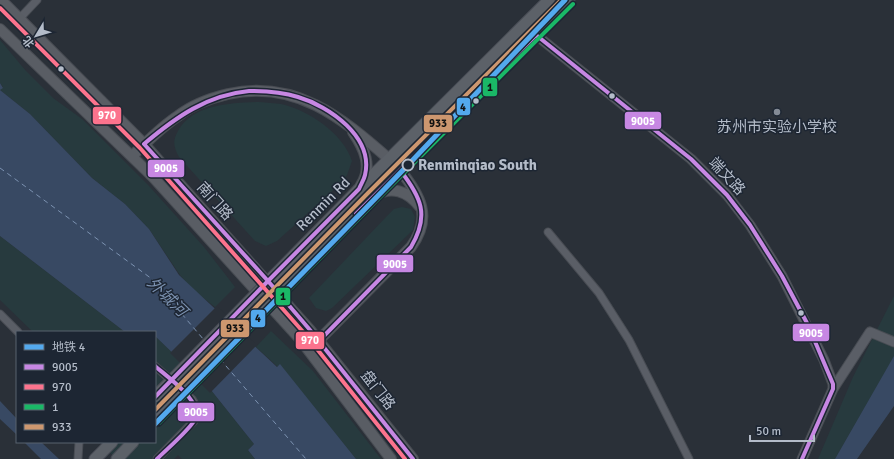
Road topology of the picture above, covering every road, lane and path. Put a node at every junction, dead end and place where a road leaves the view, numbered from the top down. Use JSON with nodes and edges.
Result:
{"nodes":[{"id":1,"x":1,"y":0,"type":"edge"},
{"id":2,"x":37,"y":0,"type":"edge"},
{"id":3,"x":549,"y":0,"type":"edge"},
{"id":4,"x":569,"y":0,"type":"edge"},
{"id":5,"x":20,"y":18,"type":"junction"},
{"id":6,"x":0,"y":29,"type":"edge"},
{"id":7,"x":536,"y":35,"type":"junction"},
{"id":8,"x":345,"y":123,"type":"junction"},
{"id":9,"x":144,"y":144,"type":"junction"},
{"id":10,"x":132,"y":156,"type":"junction"},
{"id":11,"x":389,"y":159,"type":"junction"},
{"id":12,"x":400,"y":170,"type":"junction"},
{"id":13,"x":359,"y":189,"type":"junction"},
{"id":14,"x":372,"y":197,"type":"junction"},
{"id":15,"x":423,"y":215,"type":"junction"},
{"id":16,"x":548,"y":232,"type":"dead end"},
{"id":17,"x":0,"y":314,"type":"edge"},
{"id":18,"x":17,"y":331,"type":"edge"},
{"id":19,"x":319,"y":341,"type":"junction"},
{"id":20,"x":892,"y":341,"type":"edge"},
{"id":21,"x":308,"y":350,"type":"junction"},
{"id":22,"x":156,"y":367,"type":"edge"},
{"id":23,"x":833,"y":389,"type":"junction"},
{"id":24,"x":156,"y":396,"type":"edge"},
{"id":25,"x":156,"y":418,"type":"edge"},
{"id":26,"x":79,"y":443,"type":"edge"},
{"id":27,"x":111,"y":443,"type":"edge"},
{"id":28,"x":132,"y":443,"type":"edge"},
{"id":29,"x":96,"y":458,"type":"edge"},
{"id":30,"x":78,"y":459,"type":"edge"},
{"id":31,"x":116,"y":459,"type":"edge"},
{"id":32,"x":157,"y":459,"type":"edge"},
{"id":33,"x":391,"y":459,"type":"edge"},
{"id":34,"x":413,"y":459,"type":"edge"},
{"id":35,"x":689,"y":459,"type":"edge"},
{"id":36,"x":802,"y":459,"type":"edge"}],
"edges":[{"from":1,"to":5,"type":"main road","name":"南门路"},
{"from":2,"to":5,"type":"street"},
{"from":3,"to":11,"type":"main road","name":"Renmin Rd"},
{"from":4,"to":7,"type":"main road","name":"Renmin Rd"},
{"from":5,"to":9,"type":"main road","name":"南门路"},
{"from":6,"to":10,"type":"main road","name":"南门路"},
{"from":7,"to":12,"type":"main road","name":"Renmin Rd"},
{"from":7,"to":23,"type":"street","name":"端文路"},
{"from":8,"to":9,"type":"main road"},
{"from":8,"to":11,"type":"main road"},
{"from":8,"to":13,"type":"main road"},
{"from":9,"to":10,"type":"main road"},
{"from":9,"to":19,"type":"main road","name":"南门路"},
{"from":10,"to":21,"type":"main road","name":"南门路"},
{"from":11,"to":13,"type":"main road","name":"Renmin Rd"},
{"from":12,"to":14,"type":"main road","name":"Renmin Rd"},
{"from":12,"to":15,"type":"main road"},
{"from":13,"to":24,"type":"main road","name":"Renmin Rd","bridge":true},
{"from":14,"to":15,"type":"main road"},
{"from":14,"to":25,"type":"main road","name":"Renmin Rd","bridge":true},
{"from":15,"to":19,"type":"main road"},
{"from":16,"to":35,"type":"street"},
{"from":17,"to":18,"type":"street"},
{"from":19,"to":21,"type":"main road"},
{"from":19,"to":34,"type":"main road","name":"盘门路"},
{"from":20,"to":23,"type":"street"},
{"from":21,"to":33,"type":"main road","name":"盘门路"},
{"from":22,"to":32,"type":"street"},
{"from":23,"to":36,"type":"street"},
{"from":26,"to":30,"type":"street"},
{"from":27,"to":29,"type":"main road"},
{"from":28,"to":31,"type":"main road"}]}
